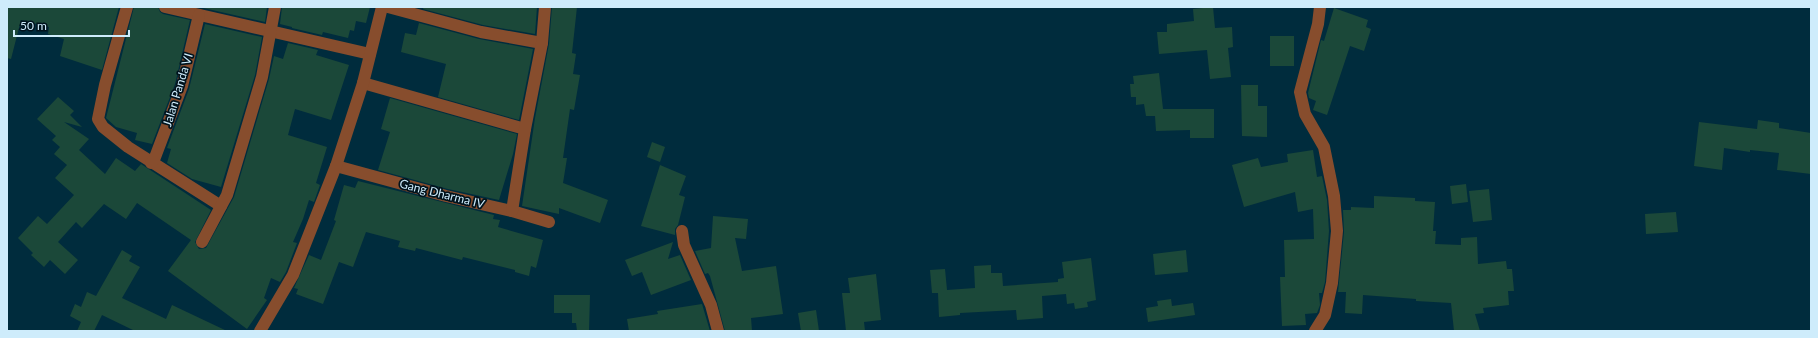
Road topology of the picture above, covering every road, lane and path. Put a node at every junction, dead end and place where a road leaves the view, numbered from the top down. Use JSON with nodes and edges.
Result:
{"nodes":[{"id":1,"x":127,"y":7,"type":"edge"},
{"id":2,"x":166,"y":7,"type":"edge"},
{"id":3,"x":275,"y":7,"type":"edge"},
{"id":4,"x":382,"y":7,"type":"edge"},
{"id":5,"x":388,"y":7,"type":"edge"},
{"id":6,"x":545,"y":7,"type":"edge"},
{"id":7,"x":1320,"y":7,"type":"edge"},
{"id":8,"x":200,"y":15,"type":"junction"},
{"id":9,"x":270,"y":31,"type":"junction"},
{"id":10,"x":542,"y":43,"type":"junction"},
{"id":11,"x":370,"y":54,"type":"junction"},
{"id":12,"x":363,"y":83,"type":"junction"},
{"id":13,"x":525,"y":129,"type":"junction"},
{"id":14,"x":151,"y":163,"type":"junction"},
{"id":15,"x":336,"y":166,"type":"junction"},
{"id":16,"x":221,"y":206,"type":"junction"},
{"id":17,"x":512,"y":211,"type":"junction"},
{"id":18,"x":549,"y":222,"type":"dead end"},
{"id":19,"x":682,"y":231,"type":"dead end"},
{"id":20,"x":202,"y":242,"type":"dead end"},
{"id":21,"x":260,"y":331,"type":"edge"},
{"id":22,"x":718,"y":331,"type":"edge"},
{"id":23,"x":1315,"y":331,"type":"edge"}],
"edges":[{"from":1,"to":14,"type":"street"},
{"from":2,"to":8,"type":"street"},
{"from":3,"to":9,"type":"street"},
{"from":4,"to":11,"type":"street"},
{"from":5,"to":10,"type":"street"},
{"from":6,"to":10,"type":"street"},
{"from":7,"to":23,"type":"street"},
{"from":8,"to":9,"type":"street"},
{"from":8,"to":14,"type":"street","name":"Jalan Panda VI"},
{"from":9,"to":11,"type":"street"},
{"from":9,"to":16,"type":"street"},
{"from":10,"to":13,"type":"street"},
{"from":11,"to":12,"type":"street"},
{"from":12,"to":13,"type":"street"},
{"from":12,"to":15,"type":"street"},
{"from":13,"to":17,"type":"street"},
{"from":14,"to":16,"type":"street"},
{"from":15,"to":17,"type":"street","name":"Gang Dharma IV"},
{"from":15,"to":21,"type":"street"},
{"from":16,"to":20,"type":"street"},
{"from":17,"to":18,"type":"street","name":"Gang Dharma IV"},
{"from":19,"to":22,"type":"street"}]}
